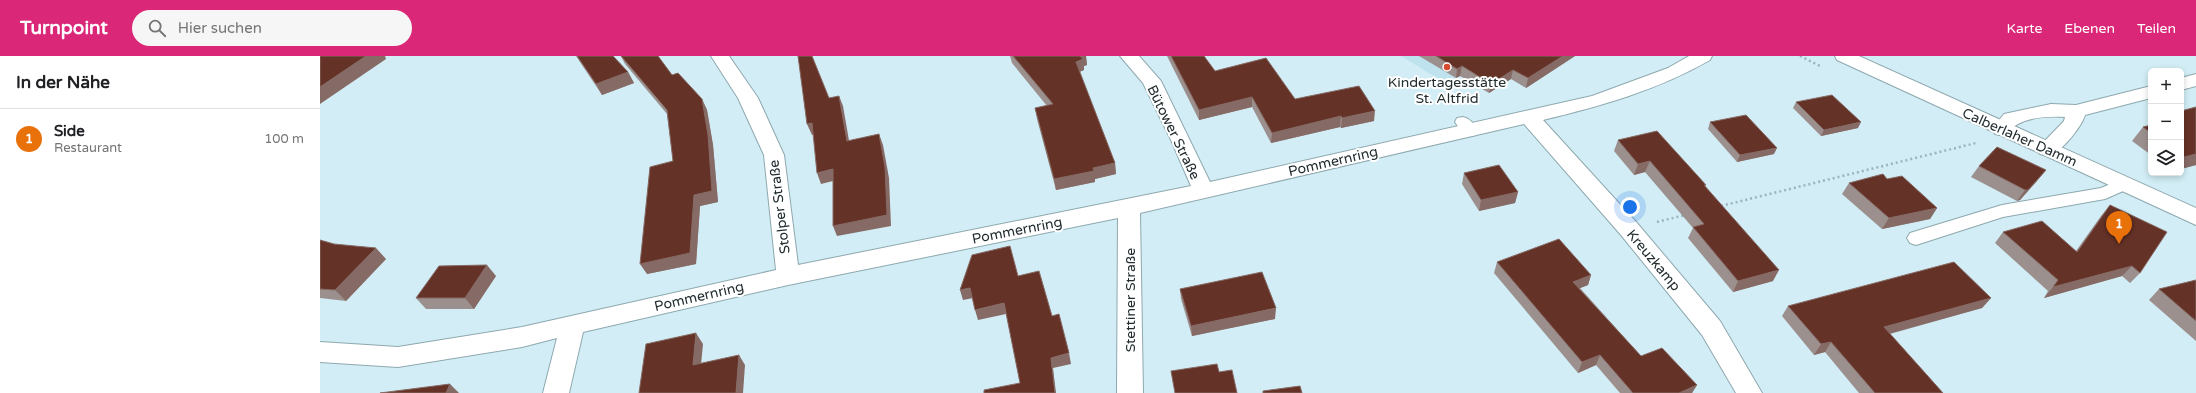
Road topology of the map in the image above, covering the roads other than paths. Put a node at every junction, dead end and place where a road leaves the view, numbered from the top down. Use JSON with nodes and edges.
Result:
{"nodes":[{"id":1,"x":720,"y":56,"type":"edge"},
{"id":2,"x":1128,"y":56,"type":"edge"},
{"id":3,"x":1702,"y":56,"type":"edge"},
{"id":4,"x":1844,"y":56,"type":"edge"},
{"id":5,"x":2196,"y":80,"type":"edge"},
{"id":6,"x":2184,"y":83,"type":"edge"},
{"id":7,"x":2148,"y":93,"type":"edge"},
{"id":8,"x":2076,"y":111,"type":"junction"},
{"id":9,"x":1530,"y":118,"type":"junction"},
{"id":10,"x":2002,"y":129,"type":"junction"},
{"id":11,"x":2046,"y":149,"type":"junction"},
{"id":12,"x":2124,"y":184,"type":"junction"},
{"id":13,"x":1203,"y":190,"type":"junction"},
{"id":14,"x":1129,"y":208,"type":"junction"},
{"id":15,"x":2196,"y":217,"type":"edge"},
{"id":16,"x":1916,"y":238,"type":"dead end"},
{"id":17,"x":788,"y":276,"type":"junction"},
{"id":18,"x":573,"y":325,"type":"junction"},
{"id":19,"x":320,"y":352,"type":"edge"},
{"id":20,"x":556,"y":393,"type":"edge"},
{"id":21,"x":1130,"y":393,"type":"edge"},
{"id":22,"x":1749,"y":393,"type":"edge"}],
"edges":[{"from":1,"to":17,"type":"street","name":"Stolper Straße"},
{"from":2,"to":13,"type":"street","name":"Bütower Straße"},
{"from":3,"to":9,"type":"street","name":"Pommernring"},
{"from":4,"to":10,"type":"street","name":"Calberlaher Damm"},
{"from":5,"to":6,"type":"street"},
{"from":7,"to":8,"type":"street"},
{"from":8,"to":10,"type":"street"},
{"from":8,"to":11,"type":"street"},
{"from":9,"to":13,"type":"street","name":"Pommernring"},
{"from":9,"to":22,"type":"street","name":"Kreuzkamp"},
{"from":10,"to":11,"type":"street","name":"Calberlaher Damm"},
{"from":11,"to":12,"type":"street","name":"Calberlaher Damm"},
{"from":12,"to":15,"type":"street","name":"Calberlaher Damm"},
{"from":12,"to":16,"type":"lane"},
{"from":13,"to":14,"type":"street","name":"Pommernring"},
{"from":14,"to":17,"type":"street","name":"Pommernring"},
{"from":14,"to":21,"type":"street","name":"Stettiner Straße"},
{"from":17,"to":18,"type":"street","name":"Pommernring"},
{"from":18,"to":19,"type":"street","name":"Pommernring"},
{"from":18,"to":20,"type":"street"}]}
